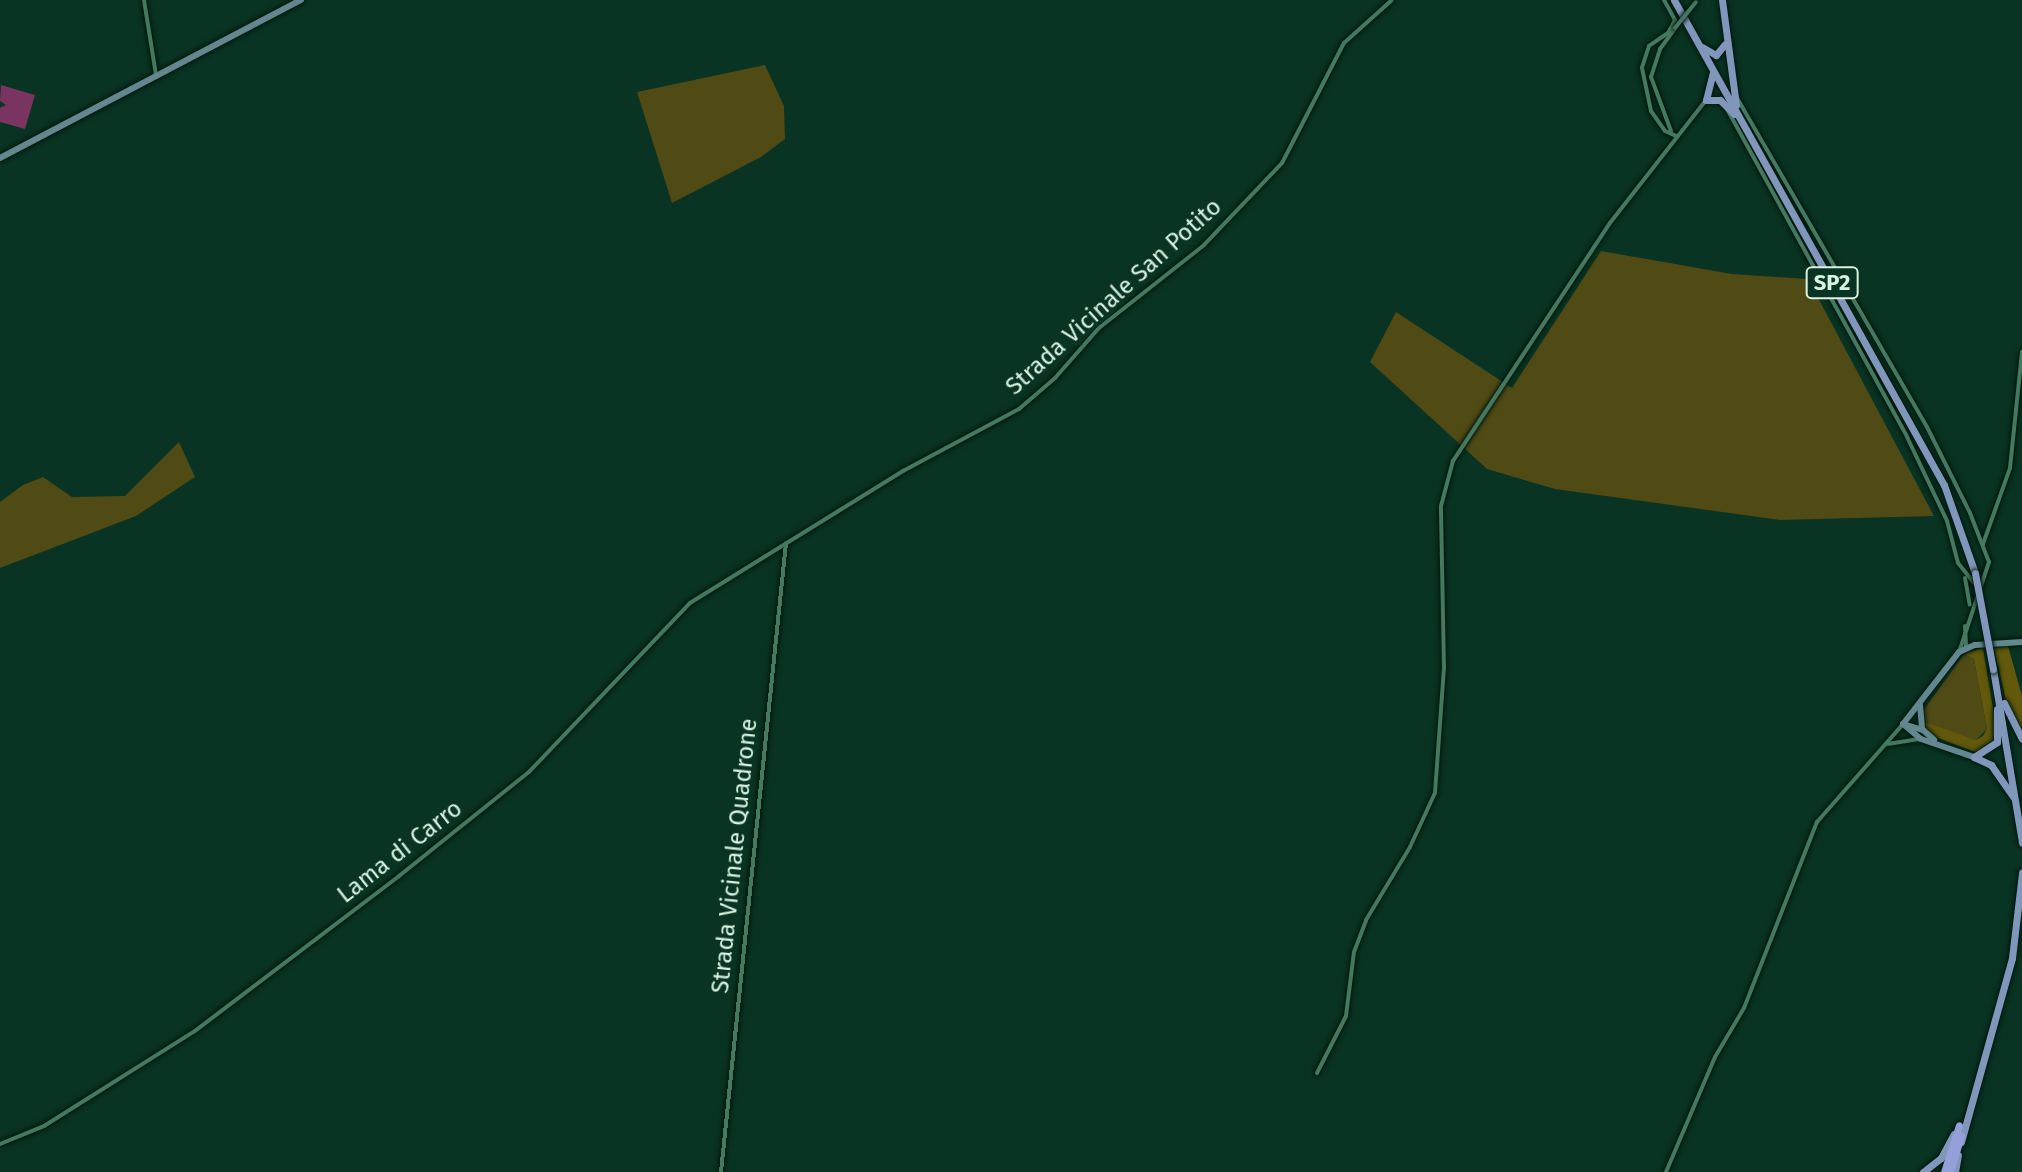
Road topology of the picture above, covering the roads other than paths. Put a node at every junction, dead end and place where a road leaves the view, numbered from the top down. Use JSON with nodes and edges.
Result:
{"nodes":[{"id":1,"x":144,"y":0,"type":"edge"},
{"id":2,"x":301,"y":0,"type":"edge"},
{"id":3,"x":1392,"y":0,"type":"edge"},
{"id":4,"x":1664,"y":0,"type":"edge"},
{"id":5,"x":1674,"y":0,"type":"edge"},
{"id":6,"x":1722,"y":0,"type":"edge"},
{"id":7,"x":1697,"y":1,"type":"edge"},
{"id":8,"x":1726,"y":42,"type":"junction"},
{"id":9,"x":1699,"y":45,"type":"junction"},
{"id":10,"x":1712,"y":69,"type":"junction"},
{"id":11,"x":156,"y":75,"type":"junction"},
{"id":12,"x":1732,"y":90,"type":"junction"},
{"id":13,"x":1706,"y":100,"type":"junction"},
{"id":14,"x":1726,"y":105,"type":"junction"},
{"id":15,"x":1740,"y":118,"type":"junction"},
{"id":16,"x":1675,"y":135,"type":"junction"},
{"id":17,"x":0,"y":158,"type":"edge"},
{"id":18,"x":2022,"y":352,"type":"edge"},
{"id":19,"x":786,"y":543,"type":"junction"},
{"id":20,"x":1983,"y":545,"type":"junction"},
{"id":21,"x":1965,"y":577,"type":"junction"},
{"id":22,"x":1985,"y":583,"type":"junction"},
{"id":23,"x":1970,"y":607,"type":"junction"},
{"id":24,"x":1965,"y":623,"type":"junction"},
{"id":25,"x":1966,"y":633,"type":"junction"},
{"id":26,"x":2022,"y":642,"type":"edge"},
{"id":27,"x":1980,"y":645,"type":"junction"},
{"id":28,"x":1962,"y":650,"type":"junction"},
{"id":29,"x":1995,"y":679,"type":"junction"},
{"id":30,"x":1998,"y":694,"type":"junction"},
{"id":31,"x":1923,"y":698,"type":"junction"},
{"id":32,"x":1903,"y":724,"type":"junction"},
{"id":33,"x":1923,"y":730,"type":"junction"},
{"id":34,"x":1921,"y":739,"type":"junction"},
{"id":35,"x":2022,"y":739,"type":"edge"},
{"id":36,"x":1935,"y":741,"type":"junction"},
{"id":37,"x":1883,"y":747,"type":"junction"},
{"id":38,"x":1974,"y":757,"type":"junction"},
{"id":39,"x":2020,"y":822,"type":"edge"},
{"id":40,"x":2022,"y":843,"type":"edge"},
{"id":41,"x":2022,"y":873,"type":"edge"},
{"id":42,"x":2022,"y":880,"type":"edge"},
{"id":43,"x":1317,"y":1073,"type":"dead end"},
{"id":44,"x":1962,"y":1126,"type":"junction"},
{"id":45,"x":0,"y":1144,"type":"edge"},
{"id":46,"x":721,"y":1172,"type":"edge"},
{"id":47,"x":1666,"y":1172,"type":"edge"},
{"id":48,"x":1923,"y":1172,"type":"edge"},
{"id":49,"x":1950,"y":1172,"type":"edge"}],
"edges":[{"from":1,"to":11,"type":"street"},
{"from":2,"to":11,"type":"main road"},
{"from":3,"to":19,"type":"street","name":"Strada Vicinale San Potito"},
{"from":4,"to":16,"type":"street"},
{"from":5,"to":9,"type":"main road","number":"SP2"},
{"from":6,"to":8,"type":"main road"},
{"from":7,"to":16,"type":"street","bridge":true},
{"from":8,"to":9,"type":"main road"},
{"from":8,"to":12,"type":"main road"},
{"from":9,"to":10,"type":"main road","number":"SP2"},
{"from":10,"to":13,"type":"main road"},
{"from":10,"to":15,"type":"main road","number":"SP2"},
{"from":11,"to":17,"type":"main road"},
{"from":12,"to":15,"type":"main road"},
{"from":12,"to":20,"type":"street"},
{"from":13,"to":14,"type":"main road"},
{"from":13,"to":16,"type":"street"},
{"from":14,"to":15,"type":"main road"},
{"from":14,"to":21,"type":"street"},
{"from":15,"to":29,"type":"main road","number":"SP2","bridge":true},
{"from":16,"to":43,"type":"street"},
{"from":18,"to":20,"type":"street"},
{"from":19,"to":45,"type":"street","name":"Lama di Carro"},
{"from":19,"to":46,"type":"street","name":"Strada Vicinale Quadrone"},
{"from":20,"to":22,"type":"street"},
{"from":21,"to":22,"type":"street"},
{"from":21,"to":23,"type":"street"},
{"from":22,"to":23,"type":"street"},
{"from":23,"to":24,"type":"street"},
{"from":24,"to":25,"type":"street"},
{"from":24,"to":28,"type":"street"},
{"from":25,"to":27,"type":"street"},
{"from":25,"to":28,"type":"street"},
{"from":26,"to":27,"type":"main road"},
{"from":27,"to":28,"type":"main road"},
{"from":28,"to":31,"type":"main road"},
{"from":29,"to":30,"type":"main road","number":"SP2"},
{"from":29,"to":35,"type":"main road"},
{"from":30,"to":38,"type":"main road"},
{"from":30,"to":39,"type":"main road","number":"SP2"},
{"from":31,"to":32,"type":"main road"},
{"from":31,"to":33,"type":"main road"},
{"from":32,"to":33,"type":"main road"},
{"from":32,"to":34,"type":"main road"},
{"from":32,"to":37,"type":"street"},
{"from":33,"to":36,"type":"main road"},
{"from":34,"to":36,"type":"main road"},
{"from":34,"to":37,"type":"street"},
{"from":36,"to":38,"type":"main road"},
{"from":37,"to":47,"type":"street"},
{"from":38,"to":39,"type":"main road"},
{"from":39,"to":40,"type":"main road","number":"SP2"},
{"from":41,"to":42,"type":"main road"},
{"from":42,"to":44,"type":"main road"},
{"from":44,"to":48,"type":"main road"},
{"from":44,"to":49,"type":"highway"}]}
